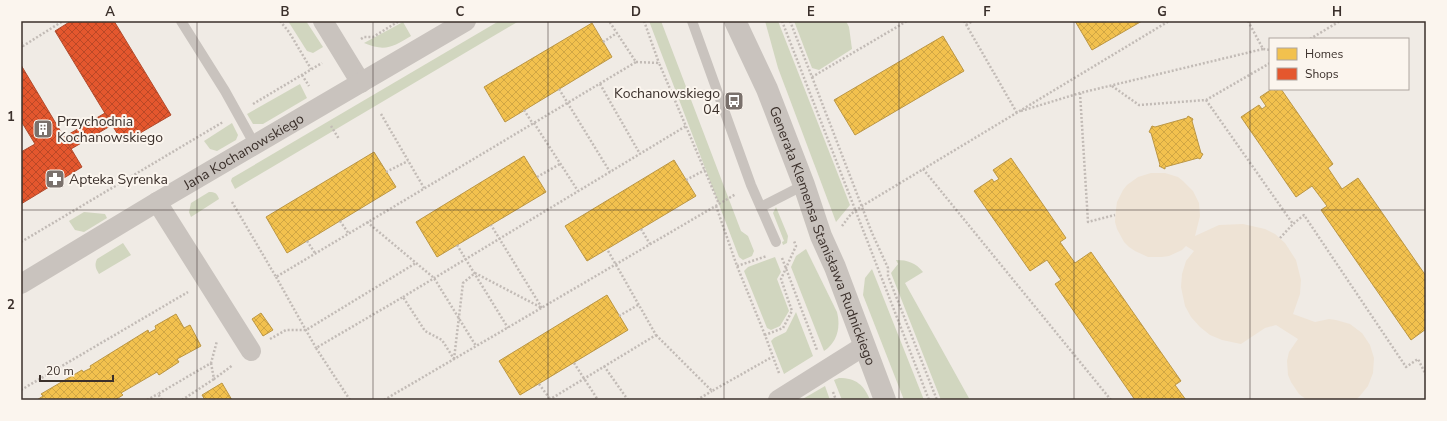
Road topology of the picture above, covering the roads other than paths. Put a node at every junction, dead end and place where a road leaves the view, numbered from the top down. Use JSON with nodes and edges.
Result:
{"nodes":[{"id":1,"x":181,"y":21,"type":"edge"},
{"id":2,"x":324,"y":21,"type":"edge"},
{"id":3,"x":466,"y":21,"type":"edge"},
{"id":4,"x":692,"y":21,"type":"edge"},
{"id":5,"x":735,"y":21,"type":"edge"},
{"id":6,"x":752,"y":21,"type":"edge"},
{"id":7,"x":760,"y":72,"type":"junction"},
{"id":8,"x":361,"y":82,"type":"junction"},
{"id":9,"x":255,"y":145,"type":"junction"},
{"id":10,"x":804,"y":185,"type":"junction"},
{"id":11,"x":157,"y":202,"type":"junction"},
{"id":12,"x":761,"y":207,"type":"junction"},
{"id":13,"x":776,"y":242,"type":"road end"},
{"id":14,"x":21,"y":284,"type":"edge"},
{"id":15,"x":864,"y":346,"type":"junction"},
{"id":16,"x":251,"y":351,"type":"dead end"},
{"id":17,"x":778,"y":400,"type":"edge"},
{"id":18,"x":886,"y":400,"type":"edge"}],
"edges":[{"from":1,"to":9,"type":"lane"},
{"from":2,"to":8,"type":"street"},
{"from":3,"to":8,"type":"street","name":"Jana Kochanowskiego"},
{"from":4,"to":12,"type":"lane"},
{"from":5,"to":7,"type":"street","name":"Generała Klemensa Stanisława Rudnickiego"},
{"from":6,"to":7,"type":"street","name":"Generała Klemensa Stanisława Rudnickiego"},
{"from":7,"to":10,"type":"street","name":"Generała Klemensa Stanisława Rudnickiego"},
{"from":8,"to":9,"type":"street","name":"Jana Kochanowskiego"},
{"from":9,"to":11,"type":"street","name":"Jana Kochanowskiego"},
{"from":10,"to":12,"type":"lane"},
{"from":10,"to":15,"type":"street","name":"Generała Klemensa Stanisława Rudnickiego"},
{"from":11,"to":14,"type":"street","name":"Jana Kochanowskiego"},
{"from":11,"to":16,"type":"street"},
{"from":12,"to":13,"type":"lane"},
{"from":15,"to":17,"type":"street"},
{"from":15,"to":18,"type":"street","name":"Generała Klemensa Stanisława Rudnickiego"}]}
